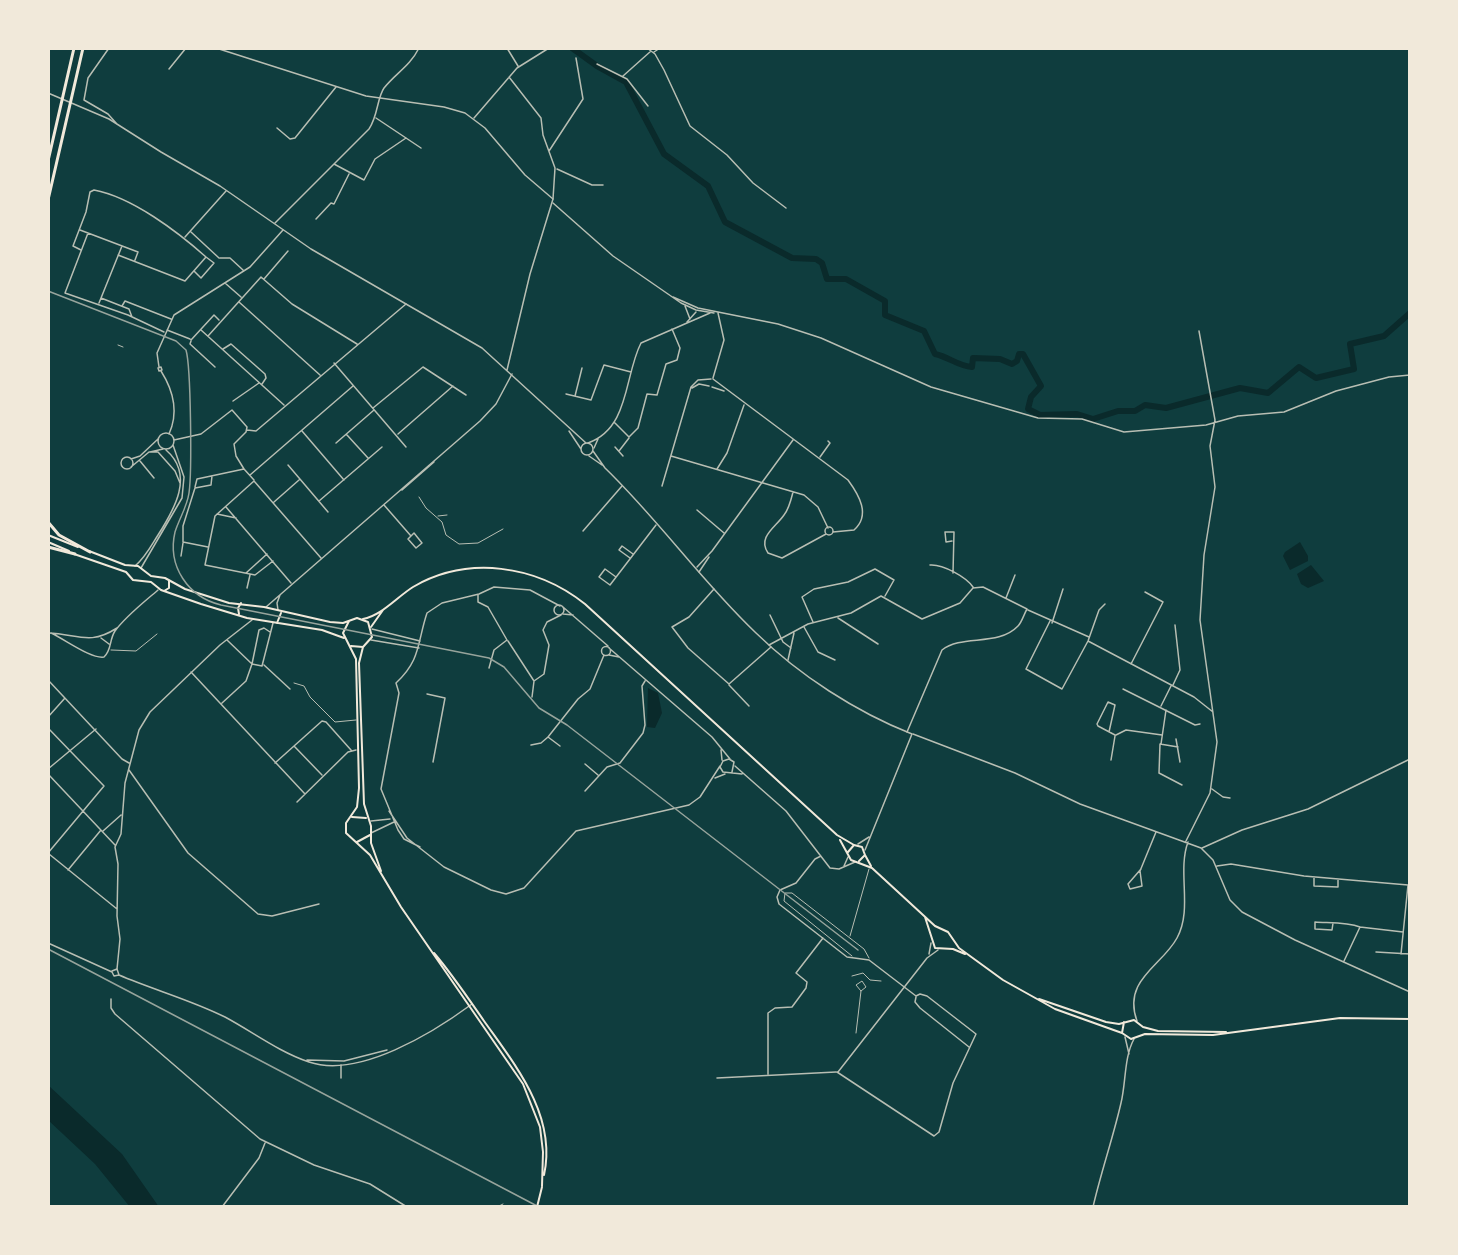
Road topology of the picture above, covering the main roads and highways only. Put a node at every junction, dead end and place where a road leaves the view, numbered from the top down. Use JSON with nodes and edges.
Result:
{"nodes":[{"id":1,"x":74,"y":48,"type":"edge"},
{"id":2,"x":83,"y":48,"type":"edge"},
{"id":3,"x":48,"y":162,"type":"edge"},
{"id":4,"x":48,"y":200,"type":"edge"},
{"id":5,"x":48,"y":522,"type":"edge"},
{"id":6,"x":48,"y":535,"type":"edge"},
{"id":7,"x":48,"y":542,"type":"edge"},
{"id":8,"x":48,"y":547,"type":"edge"},
{"id":9,"x":90,"y":552,"type":"junction"},
{"id":10,"x":75,"y":554,"type":"junction"},
{"id":11,"x":133,"y":566,"type":"junction"},
{"id":12,"x":142,"y":570,"type":"junction"},
{"id":13,"x":129,"y":574,"type":"junction"},
{"id":14,"x":160,"y":578,"type":"junction"},
{"id":15,"x":139,"y":579,"type":"junction"},
{"id":16,"x":168,"y":579,"type":"junction"},
{"id":17,"x":156,"y":585,"type":"junction"},
{"id":18,"x":164,"y":591,"type":"junction"},
{"id":19,"x":242,"y":603,"type":"junction"},
{"id":20,"x":386,"y":606,"type":"junction"},
{"id":21,"x":280,"y":611,"type":"junction"},
{"id":22,"x":240,"y":616,"type":"junction"},
{"id":23,"x":363,"y":619,"type":"junction"},
{"id":24,"x":349,"y":621,"type":"junction"},
{"id":25,"x":277,"y":623,"type":"junction"},
{"id":26,"x":372,"y":628,"type":"junction"},
{"id":27,"x":344,"y":638,"type":"junction"},
{"id":28,"x":351,"y":646,"type":"junction"},
{"id":29,"x":363,"y":647,"type":"junction"},
{"id":30,"x":351,"y":817,"type":"junction"},
{"id":31,"x":368,"y":819,"type":"junction"},
{"id":32,"x":370,"y":835,"type":"junction"},
{"id":33,"x":837,"y":835,"type":"junction"},
{"id":34,"x":357,"y":842,"type":"junction"},
{"id":35,"x":855,"y":845,"type":"junction"},
{"id":36,"x":865,"y":853,"type":"junction"},
{"id":37,"x":848,"y":854,"type":"junction"},
{"id":38,"x":857,"y":861,"type":"junction"},
{"id":39,"x":871,"y":869,"type":"junction"},
{"id":40,"x":386,"y":882,"type":"junction"},
{"id":41,"x":923,"y":915,"type":"junction"},
{"id":42,"x":942,"y":929,"type":"junction"},
{"id":43,"x":932,"y":935,"type":"junction"},
{"id":44,"x":952,"y":940,"type":"junction"},
{"id":45,"x":947,"y":948,"type":"junction"},
{"id":46,"x":970,"y":957,"type":"junction"},
{"id":47,"x":1031,"y":996,"type":"junction"},
{"id":48,"x":1410,"y":1019,"type":"edge"},
{"id":49,"x":1124,"y":1023,"type":"junction"},
{"id":50,"x":1140,"y":1026,"type":"junction"},
{"id":51,"x":1238,"y":1031,"type":"junction"},
{"id":52,"x":1122,"y":1033,"type":"junction"},
{"id":53,"x":1139,"y":1035,"type":"junction"},
{"id":54,"x":537,"y":1207,"type":"edge"}],
"edges":[{"from":1,"to":3,"type":"highway"},
{"from":2,"to":4,"type":"highway"},
{"from":5,"to":9,"type":"highway"},
{"from":6,"to":9,"type":"main road"},
{"from":7,"to":10,"type":"main road"},
{"from":8,"to":10,"type":"highway"},
{"from":9,"to":11,"type":"main road"},
{"from":10,"to":13,"type":"main road"},
{"from":11,"to":12,"type":"main road"},
{"from":11,"to":13,"type":"main road"},
{"from":12,"to":14,"type":"main road"},
{"from":12,"to":15,"type":"main road"},
{"from":13,"to":15,"type":"main road"},
{"from":14,"to":16,"type":"main road"},
{"from":14,"to":17,"type":"main road"},
{"from":15,"to":17,"type":"main road"},
{"from":16,"to":18,"type":"main road"},
{"from":16,"to":19,"type":"main road"},
{"from":17,"to":18,"type":"main road"},
{"from":18,"to":22,"type":"main road"},
{"from":19,"to":21,"type":"main road"},
{"from":19,"to":22,"type":"main road"},
{"from":20,"to":23,"type":"main road"},
{"from":20,"to":26,"type":"main road"},
{"from":20,"to":33,"type":"main road"},
{"from":21,"to":24,"type":"main road"},
{"from":21,"to":25,"type":"main road"},
{"from":22,"to":25,"type":"main road"},
{"from":23,"to":24,"type":"main road"},
{"from":23,"to":26,"type":"main road"},
{"from":24,"to":27,"type":"main road"},
{"from":25,"to":27,"type":"main road"},
{"from":26,"to":29,"type":"main road"},
{"from":27,"to":28,"type":"main road"},
{"from":28,"to":29,"type":"main road"},
{"from":28,"to":30,"type":"main road"},
{"from":29,"to":31,"type":"main road"},
{"from":30,"to":31,"type":"main road"},
{"from":30,"to":34,"type":"main road"},
{"from":31,"to":32,"type":"main road"},
{"from":32,"to":34,"type":"main road"},
{"from":32,"to":40,"type":"main road"},
{"from":33,"to":35,"type":"main road"},
{"from":33,"to":37,"type":"main road"},
{"from":34,"to":40,"type":"main road"},
{"from":35,"to":36,"type":"main road"},
{"from":35,"to":37,"type":"main road"},
{"from":36,"to":38,"type":"main road"},
{"from":36,"to":39,"type":"main road"},
{"from":37,"to":38,"type":"main road"},
{"from":38,"to":39,"type":"main road"},
{"from":39,"to":41,"type":"main road"},
{"from":40,"to":54,"type":"main road"},
{"from":41,"to":42,"type":"main road"},
{"from":41,"to":43,"type":"main road"},
{"from":42,"to":43,"type":"main road"},
{"from":42,"to":44,"type":"main road"},
{"from":43,"to":45,"type":"main road"},
{"from":44,"to":45,"type":"main road"},
{"from":44,"to":46,"type":"main road"},
{"from":45,"to":46,"type":"main road"},
{"from":46,"to":47,"type":"main road"},
{"from":47,"to":49,"type":"main road"},
{"from":47,"to":52,"type":"main road"},
{"from":48,"to":51,"type":"main road"},
{"from":49,"to":50,"type":"main road"},
{"from":49,"to":52,"type":"main road"},
{"from":50,"to":51,"type":"main road"},
{"from":50,"to":53,"type":"main road"},
{"from":51,"to":53,"type":"main road"},
{"from":52,"to":53,"type":"main road"}]}
